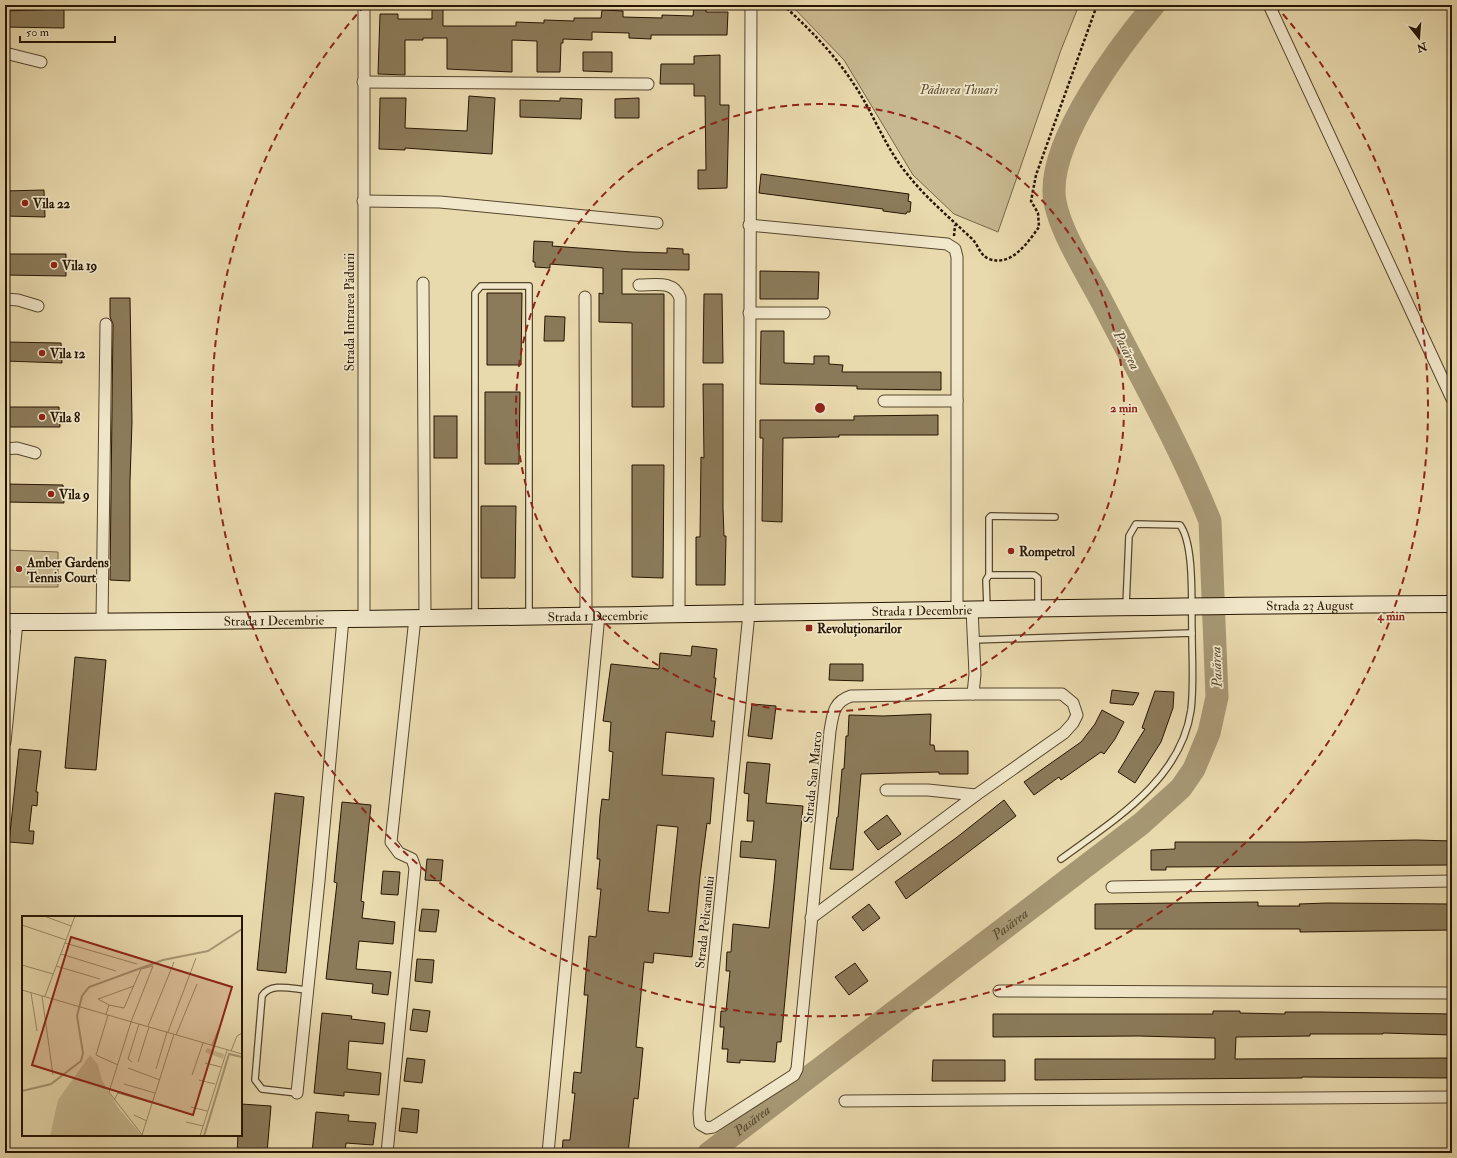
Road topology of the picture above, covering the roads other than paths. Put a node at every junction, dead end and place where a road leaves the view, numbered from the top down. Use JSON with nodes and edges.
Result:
{"nodes":[{"id":1,"x":364,"y":5,"type":"edge"},
{"id":2,"x":751,"y":5,"type":"edge"},
{"id":3,"x":1269,"y":5,"type":"edge"},
{"id":4,"x":5,"y":53,"type":"edge"},
{"id":5,"x":41,"y":62,"type":"dead end"},
{"id":6,"x":363,"y":82,"type":"junction"},
{"id":7,"x":648,"y":84,"type":"dead end"},
{"id":8,"x":363,"y":201,"type":"junction"},
{"id":9,"x":657,"y":223,"type":"dead end"},
{"id":10,"x":749,"y":224,"type":"junction"},
{"id":11,"x":423,"y":283,"type":"dead end"},
{"id":12,"x":639,"y":285,"type":"dead end"},
{"id":13,"x":585,"y":297,"type":"dead end"},
{"id":14,"x":5,"y":299,"type":"edge"},
{"id":15,"x":38,"y":306,"type":"dead end"},
{"id":16,"x":749,"y":313,"type":"junction"},
{"id":17,"x":824,"y":313,"type":"dead end"},
{"id":18,"x":106,"y":324,"type":"dead end"},
{"id":19,"x":1452,"y":399,"type":"edge"},
{"id":20,"x":957,"y":401,"type":"junction"},
{"id":21,"x":884,"y":402,"type":"dead end"},
{"id":22,"x":5,"y":449,"type":"edge"},
{"id":23,"x":35,"y":453,"type":"dead end"},
{"id":24,"x":1055,"y":517,"type":"dead end"},
{"id":25,"x":989,"y":575,"type":"junction"},
{"id":26,"x":1452,"y":604,"type":"edge"},
{"id":27,"x":1191,"y":606,"type":"junction"},
{"id":28,"x":1126,"y":607,"type":"junction"},
{"id":29,"x":1038,"y":608,"type":"junction"},
{"id":30,"x":972,"y":609,"type":"junction"},
{"id":31,"x":679,"y":613,"type":"junction"},
{"id":32,"x":749,"y":613,"type":"junction"},
{"id":33,"x":592,"y":615,"type":"junction"},
{"id":34,"x":475,"y":616,"type":"junction"},
{"id":35,"x":529,"y":616,"type":"junction"},
{"id":36,"x":364,"y":618,"type":"junction"},
{"id":37,"x":420,"y":618,"type":"junction"},
{"id":38,"x":343,"y":619,"type":"junction"},
{"id":39,"x":102,"y":620,"type":"junction"},
{"id":40,"x":11,"y":622,"type":"edge"},
{"id":41,"x":1192,"y":633,"type":"junction"},
{"id":42,"x":973,"y":640,"type":"junction"},
{"id":43,"x":973,"y":694,"type":"junction"},
{"id":44,"x":5,"y":742,"type":"edge"},
{"id":45,"x":886,"y":790,"type":"dead end"},
{"id":46,"x":976,"y":795,"type":"junction"},
{"id":47,"x":1061,"y":859,"type":"dead end"},
{"id":48,"x":1452,"y":882,"type":"edge"},
{"id":49,"x":1112,"y":887,"type":"dead end"},
{"id":50,"x":811,"y":918,"type":"junction"},
{"id":51,"x":307,"y":990,"type":"junction"},
{"id":52,"x":999,"y":991,"type":"dead end"},
{"id":53,"x":1452,"y":993,"type":"edge"},
{"id":54,"x":794,"y":1075,"type":"joint"},
{"id":55,"x":297,"y":1093,"type":"joint"},
{"id":56,"x":1452,"y":1096,"type":"edge"},
{"id":57,"x":845,"y":1101,"type":"dead end"},
{"id":58,"x":387,"y":1153,"type":"edge"},
{"id":59,"x":548,"y":1153,"type":"edge"}],
"edges":[{"from":1,"to":6,"type":"street","name":"Strada Intrarea Pădurii"},
{"from":2,"to":10,"type":"street"},
{"from":3,"to":19,"type":"street"},
{"from":4,"to":5,"type":"street"},
{"from":6,"to":7,"type":"street"},
{"from":6,"to":8,"type":"street","name":"Strada Intrarea Pădurii"},
{"from":8,"to":9,"type":"street"},
{"from":8,"to":36,"type":"street","name":"Strada Intrarea Pădurii"},
{"from":10,"to":16,"type":"street"},
{"from":10,"to":20,"type":"street"},
{"from":11,"to":37,"type":"street"},
{"from":12,"to":31,"type":"street"},
{"from":13,"to":33,"type":"street"},
{"from":14,"to":15,"type":"street"},
{"from":16,"to":17,"type":"street"},
{"from":16,"to":32,"type":"street"},
{"from":18,"to":39,"type":"street"},
{"from":20,"to":21,"type":"street"},
{"from":20,"to":30,"type":"street"},
{"from":22,"to":23,"type":"street"},
{"from":24,"to":25,"type":"lane"},
{"from":25,"to":29,"type":"lane"},
{"from":25,"to":30,"type":"lane"},
{"from":26,"to":27,"type":"main road","name":"Strada 23 August"},
{"from":27,"to":28,"type":"main road","name":"Strada 1 Decembrie"},
{"from":27,"to":28,"type":"lane"},
{"from":27,"to":41,"type":"lane"},
{"from":28,"to":29,"type":"main road","name":"Strada 1 Decembrie"},
{"from":29,"to":30,"type":"main road","name":"Strada 1 Decembrie"},
{"from":30,"to":32,"type":"main road","name":"Strada 1 Decembrie"},
{"from":30,"to":42,"type":"street"},
{"from":31,"to":32,"type":"main road","name":"Strada 1 Decembrie"},
{"from":31,"to":33,"type":"main road","name":"Strada 1 Decembrie"},
{"from":32,"to":54,"type":"street","name":"Strada Pelicanului"},
{"from":33,"to":35,"type":"main road","name":"Strada 1 Decembrie"},
{"from":33,"to":59,"type":"street"},
{"from":34,"to":35,"type":"main road","name":"Strada 1 Decembrie"},
{"from":34,"to":35,"type":"lane"},
{"from":34,"to":37,"type":"main road","name":"Strada 1 Decembrie"},
{"from":36,"to":37,"type":"main road","name":"Strada 1 Decembrie"},
{"from":36,"to":38,"type":"main road","name":"Strada 1 Decembrie"},
{"from":37,"to":58,"type":"street"},
{"from":38,"to":39,"type":"main road","name":"Strada 1 Decembrie"},
{"from":38,"to":51,"type":"street"},
{"from":39,"to":40,"type":"main road","name":"Strada 1 Decembrie"},
{"from":40,"to":44,"type":"street"},
{"from":41,"to":42,"type":"lane"},
{"from":41,"to":47,"type":"lane"},
{"from":42,"to":43,"type":"street"},
{"from":43,"to":46,"type":"street","name":"Strada San Marco"},
{"from":43,"to":50,"type":"street","name":"Strada San Marco"},
{"from":45,"to":46,"type":"street"},
{"from":46,"to":50,"type":"street"},
{"from":48,"to":49,"type":"street"},
{"from":50,"to":54,"type":"street","name":"Strada San Marco"},
{"from":51,"to":55,"type":"street"},
{"from":51,"to":55,"type":"lane"},
{"from":52,"to":53,"type":"street"},
{"from":56,"to":57,"type":"street"}]}
